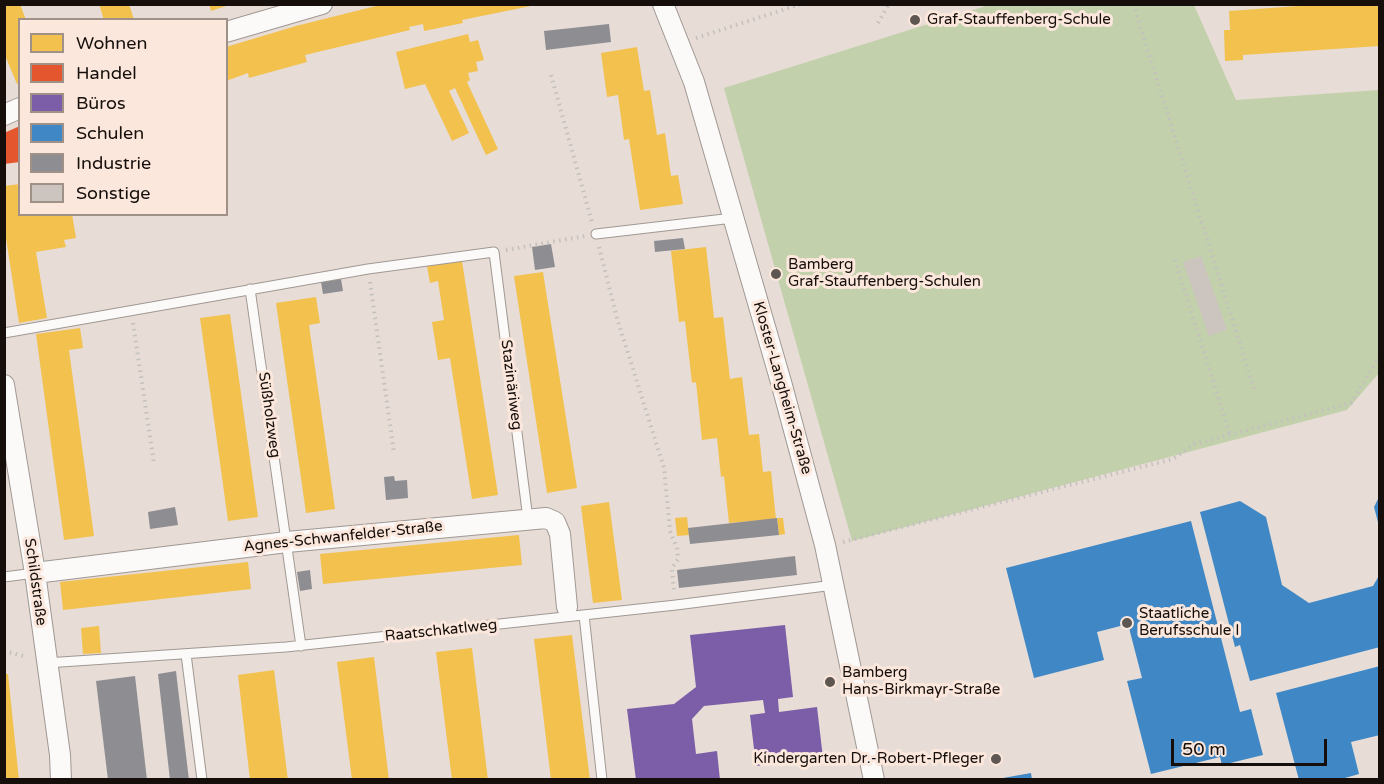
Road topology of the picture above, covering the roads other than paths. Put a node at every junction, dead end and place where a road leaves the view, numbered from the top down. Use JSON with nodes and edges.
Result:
{"nodes":[{"id":1,"x":322,"y":4,"type":"edge"},
{"id":2,"x":663,"y":4,"type":"edge"},
{"id":3,"x":228,"y":31,"type":"edge"},
{"id":4,"x":18,"y":109,"type":"edge"},
{"id":5,"x":4,"y":115,"type":"edge"},
{"id":6,"x":734,"y":218,"type":"junction"},
{"id":7,"x":596,"y":234,"type":"road end"},
{"id":8,"x":250,"y":289,"type":"junction"},
{"id":9,"x":4,"y":333,"type":"edge"},
{"id":10,"x":4,"y":385,"type":"edge"},
{"id":11,"x":528,"y":519,"type":"junction"},
{"id":12,"x":287,"y":542,"type":"junction"},
{"id":13,"x":35,"y":573,"type":"junction"},
{"id":14,"x":4,"y":577,"type":"edge"},
{"id":15,"x":834,"y":585,"type":"junction"},
{"id":16,"x":573,"y":613,"type":"junction"},
{"id":17,"x":301,"y":646,"type":"junction"},
{"id":18,"x":186,"y":654,"type":"junction"},
{"id":19,"x":46,"y":663,"type":"junction"},
{"id":20,"x":61,"y":780,"type":"edge"},
{"id":21,"x":202,"y":780,"type":"edge"},
{"id":22,"x":602,"y":780,"type":"edge"},
{"id":23,"x":874,"y":780,"type":"edge"}],
"edges":[{"from":1,"to":3,"type":"street"},
{"from":2,"to":6,"type":"street","name":"Kloster-Langheim-Straße"},
{"from":4,"to":5,"type":"street"},
{"from":6,"to":7,"type":"lane"},
{"from":6,"to":15,"type":"street","name":"Kloster-Langheim-Straße"},
{"from":8,"to":9,"type":"lane"},
{"from":8,"to":11,"type":"lane","name":"Stazinäriweg"},
{"from":8,"to":12,"type":"lane","name":"Süßholzweg"},
{"from":10,"to":13,"type":"street","name":"Schildstraße"},
{"from":11,"to":12,"type":"street","name":"Agnes-Schwanfelder-Straße"},
{"from":11,"to":16,"type":"street","name":"Agnes-Schwanfelder-Straße"},
{"from":12,"to":13,"type":"street","name":"Agnes-Schwanfelder-Straße"},
{"from":12,"to":17,"type":"lane","name":"Süßholzweg"},
{"from":13,"to":14,"type":"lane"},
{"from":13,"to":19,"type":"street","name":"Schildstraße"},
{"from":15,"to":16,"type":"lane","name":"Raatschkatlweg"},
{"from":15,"to":23,"type":"street","name":"Kloster-Langheim-Straße"},
{"from":16,"to":17,"type":"lane","name":"Raatschkatlweg"},
{"from":16,"to":22,"type":"lane"},
{"from":17,"to":18,"type":"lane","name":"Raatschkatlweg"},
{"from":18,"to":19,"type":"lane","name":"Raatschkatlweg"},
{"from":18,"to":21,"type":"lane"},
{"from":19,"to":20,"type":"street","name":"Schildstraße"}]}
